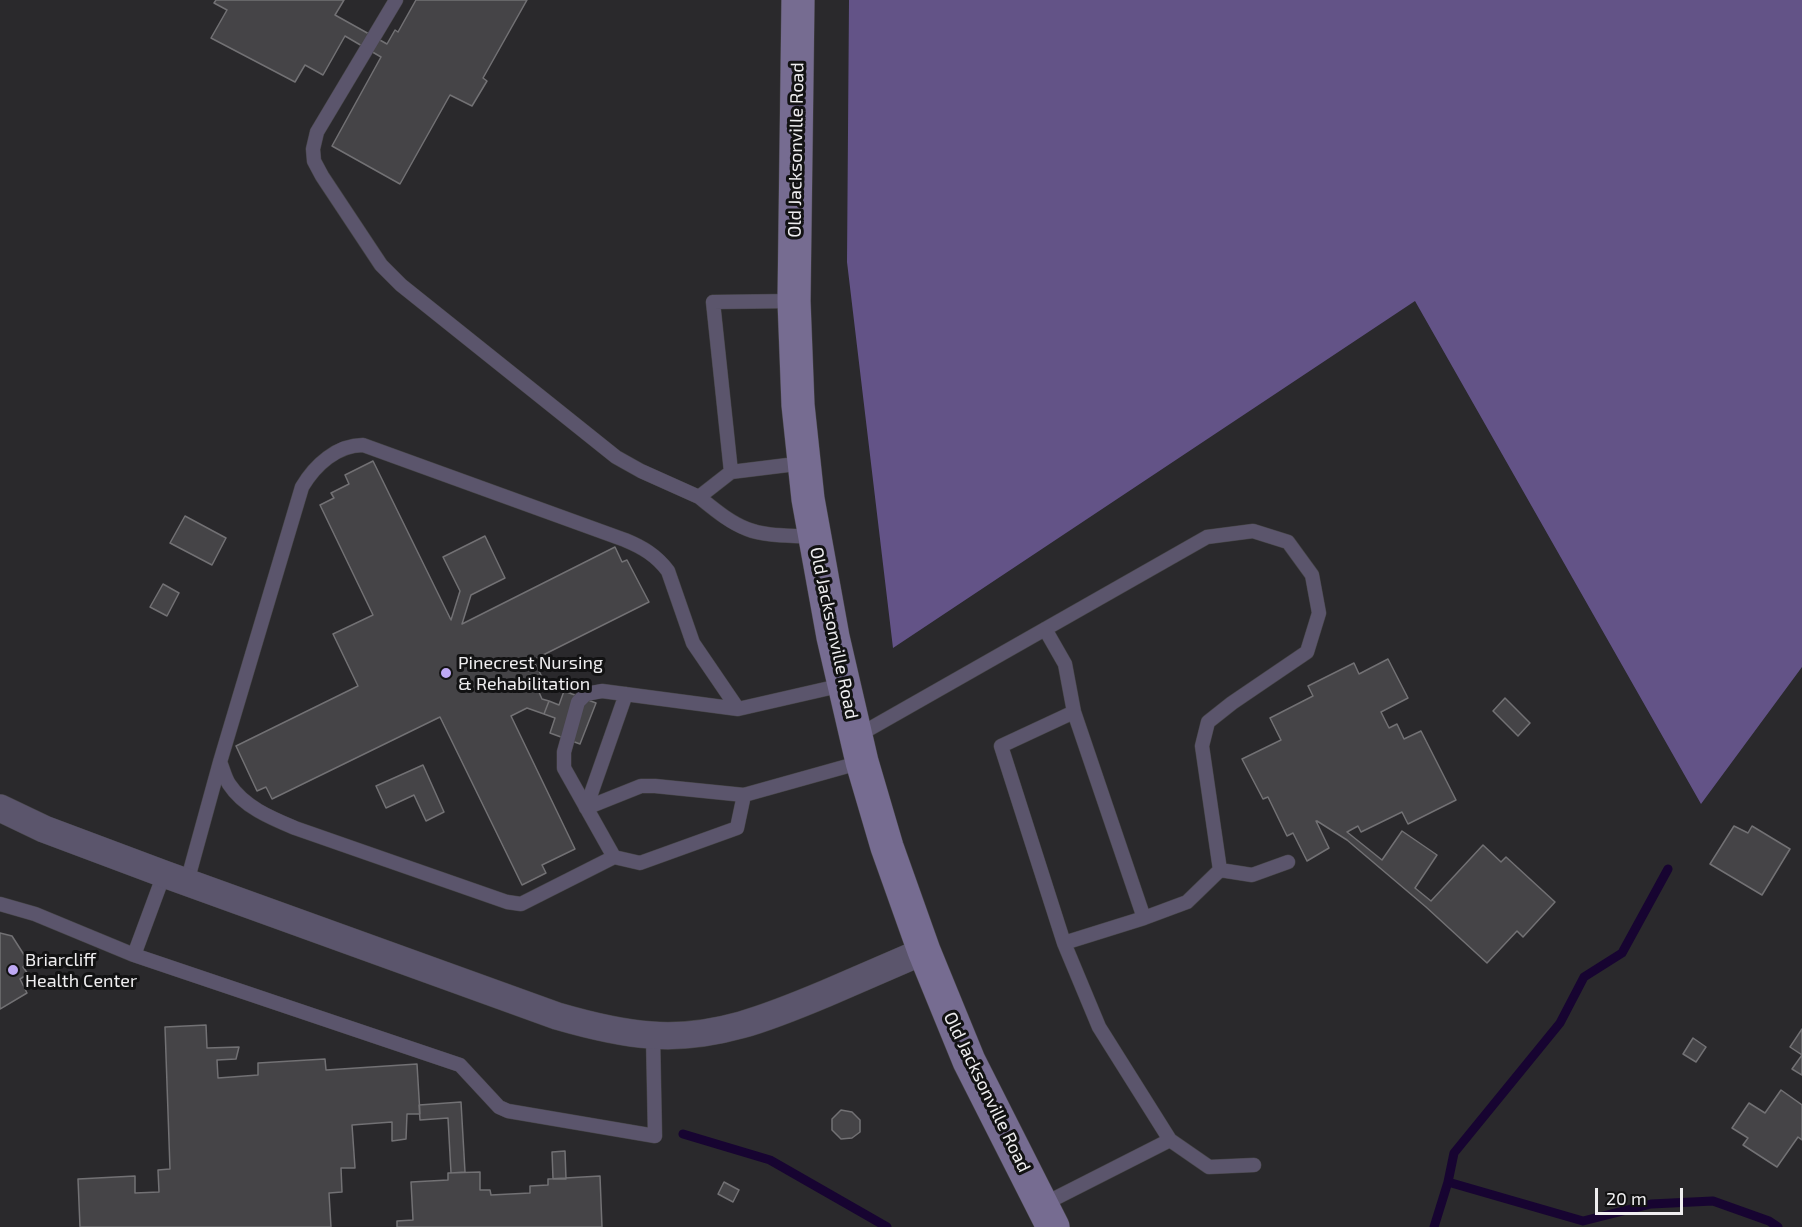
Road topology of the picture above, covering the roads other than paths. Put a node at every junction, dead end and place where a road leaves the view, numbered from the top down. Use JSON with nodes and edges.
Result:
{"nodes":[{"id":1,"x":396,"y":0,"type":"edge"},
{"id":2,"x":798,"y":0,"type":"edge"},
{"id":3,"x":794,"y":301,"type":"junction"},
{"id":4,"x":804,"y":463,"type":"junction"},
{"id":5,"x":731,"y":472,"type":"junction"},
{"id":6,"x":699,"y":497,"type":"junction"},
{"id":7,"x":814,"y":537,"type":"junction"},
{"id":8,"x":1045,"y":629,"type":"junction"},
{"id":9,"x":843,"y":684,"type":"junction"},
{"id":10,"x":626,"y":694,"type":"junction"},
{"id":11,"x":738,"y":709,"type":"junction"},
{"id":12,"x":1074,"y":712,"type":"junction"},
{"id":13,"x":859,"y":749,"type":"junction"},
{"id":14,"x":220,"y":762,"type":"junction"},
{"id":15,"x":744,"y":795,"type":"junction"},
{"id":16,"x":0,"y":808,"type":"edge"},
{"id":17,"x":586,"y":808,"type":"junction"},
{"id":18,"x":614,"y":857,"type":"junction"},
{"id":19,"x":1288,"y":862,"type":"dead end"},
{"id":20,"x":1220,"y":870,"type":"junction"},
{"id":21,"x":175,"y":878,"type":"junction"},
{"id":22,"x":0,"y":904,"type":"edge"},
{"id":23,"x":1144,"y":918,"type":"junction"},
{"id":24,"x":1064,"y":943,"type":"junction"},
{"id":25,"x":924,"y":951,"type":"junction"},
{"id":26,"x":134,"y":955,"type":"junction"},
{"id":27,"x":653,"y":1036,"type":"junction"},
{"id":28,"x":1170,"y":1140,"type":"junction"},
{"id":29,"x":1254,"y":1165,"type":"dead end"},
{"id":30,"x":1048,"y":1216,"type":"edge"}],
"edges":[{"from":1,"to":6,"type":"lane"},
{"from":2,"to":3,"type":"main road","name":"Old Jacksonville Road"},
{"from":3,"to":4,"type":"main road","name":"Old Jacksonville Road"},
{"from":3,"to":5,"type":"lane"},
{"from":4,"to":5,"type":"lane"},
{"from":4,"to":7,"type":"main road","name":"Old Jacksonville Road"},
{"from":5,"to":6,"type":"lane"},
{"from":6,"to":7,"type":"lane"},
{"from":7,"to":9,"type":"main road","name":"Old Jacksonville Road"},
{"from":8,"to":12,"type":"lane"},
{"from":8,"to":13,"type":"lane"},
{"from":8,"to":20,"type":"lane"},
{"from":9,"to":11,"type":"lane"},
{"from":9,"to":13,"type":"main road","name":"Old Jacksonville Road"},
{"from":10,"to":11,"type":"lane"},
{"from":10,"to":17,"type":"lane"},
{"from":10,"to":17,"type":"lane"},
{"from":11,"to":14,"type":"lane"},
{"from":12,"to":23,"type":"lane"},
{"from":12,"to":24,"type":"lane"},
{"from":13,"to":15,"type":"lane"},
{"from":13,"to":25,"type":"main road","name":"Old Jacksonville Road"},
{"from":14,"to":18,"type":"lane"},
{"from":14,"to":21,"type":"lane"},
{"from":15,"to":17,"type":"lane"},
{"from":15,"to":18,"type":"lane"},
{"from":16,"to":21,"type":"street"},
{"from":17,"to":18,"type":"lane"},
{"from":19,"to":20,"type":"lane"},
{"from":20,"to":23,"type":"lane"},
{"from":21,"to":26,"type":"lane"},
{"from":21,"to":27,"type":"street"},
{"from":22,"to":26,"type":"lane"},
{"from":23,"to":24,"type":"lane"},
{"from":24,"to":28,"type":"lane"},
{"from":25,"to":27,"type":"street"},
{"from":25,"to":30,"type":"main road","name":"Old Jacksonville Road"},
{"from":26,"to":27,"type":"lane"},
{"from":28,"to":29,"type":"lane"},
{"from":28,"to":30,"type":"lane"}]}
